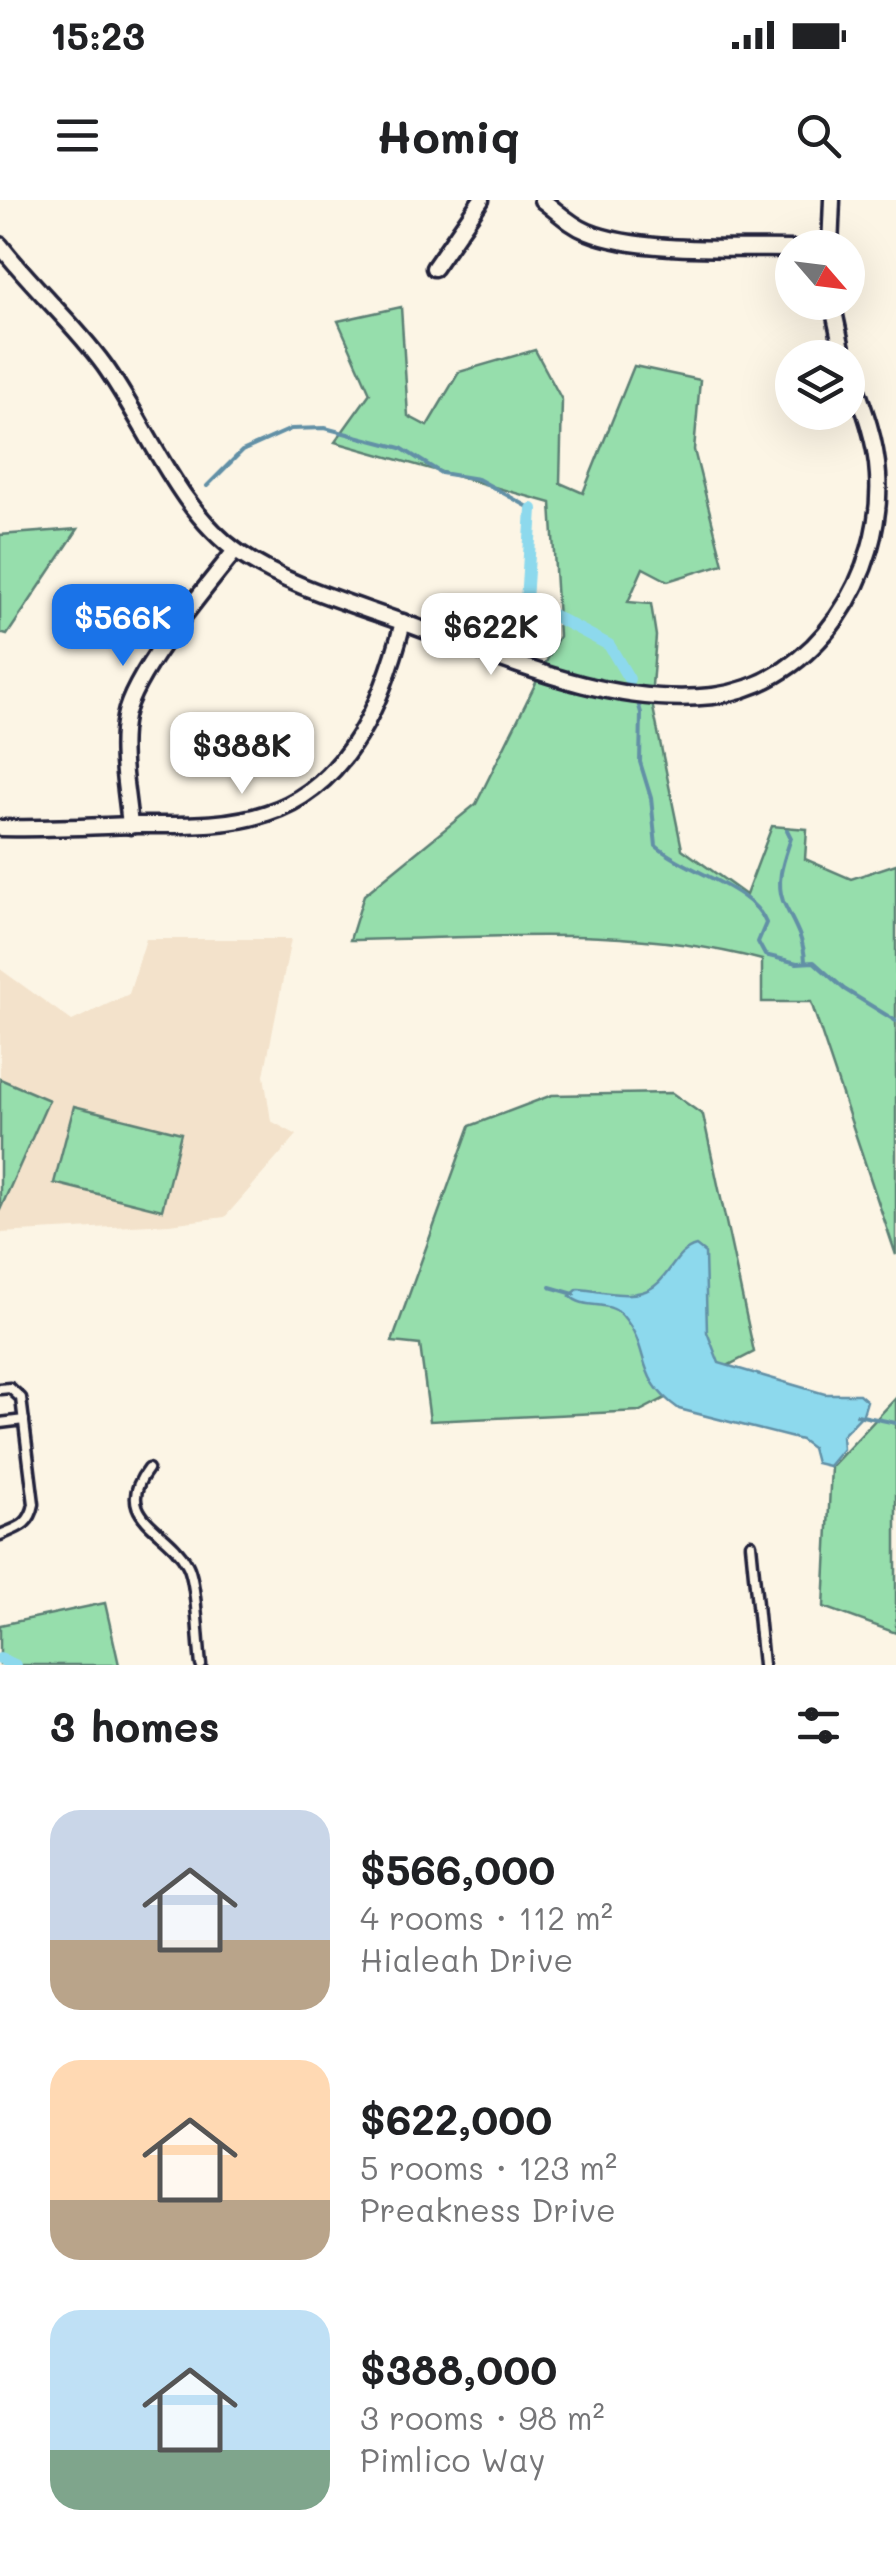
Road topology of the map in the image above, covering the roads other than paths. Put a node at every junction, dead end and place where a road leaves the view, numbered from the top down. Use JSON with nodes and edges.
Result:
{"nodes":[{"id":1,"x":481,"y":200,"type":"edge"},
{"id":2,"x":542,"y":200,"type":"edge"},
{"id":3,"x":832,"y":200,"type":"edge"},
{"id":4,"x":831,"y":230,"type":"edge"},
{"id":5,"x":0,"y":246,"type":"edge"},
{"id":6,"x":775,"y":248,"type":"edge"},
{"id":7,"x":434,"y":268,"type":"dead end"},
{"id":8,"x":865,"y":421,"type":"edge"},
{"id":9,"x":236,"y":551,"type":"junction"},
{"id":10,"x":403,"y":622,"type":"junction"},
{"id":11,"x":130,"y":826,"type":"junction"},
{"id":12,"x":0,"y":828,"type":"edge"},
{"id":13,"x":0,"y":1389,"type":"edge"},
{"id":14,"x":24,"y":1420,"type":"junction"},
{"id":15,"x":0,"y":1423,"type":"edge"},
{"id":16,"x":148,"y":1469,"type":"dead end"},
{"id":17,"x":0,"y":1534,"type":"edge"},
{"id":18,"x":751,"y":1544,"type":"dead end"},
{"id":19,"x":200,"y":1665,"type":"edge"},
{"id":20,"x":763,"y":1665,"type":"edge"}],
"edges":[{"from":1,"to":7,"type":"street"},
{"from":2,"to":6,"type":"street"},
{"from":3,"to":4,"type":"street"},
{"from":5,"to":9,"type":"street"},
{"from":8,"to":10,"type":"street"},
{"from":9,"to":10,"type":"street"},
{"from":9,"to":11,"type":"street"},
{"from":10,"to":11,"type":"street"},
{"from":11,"to":12,"type":"street"},
{"from":13,"to":14,"type":"lane"},
{"from":14,"to":15,"type":"lane"},
{"from":14,"to":17,"type":"lane"},
{"from":16,"to":19,"type":"lane"},
{"from":18,"to":20,"type":"lane"}]}
